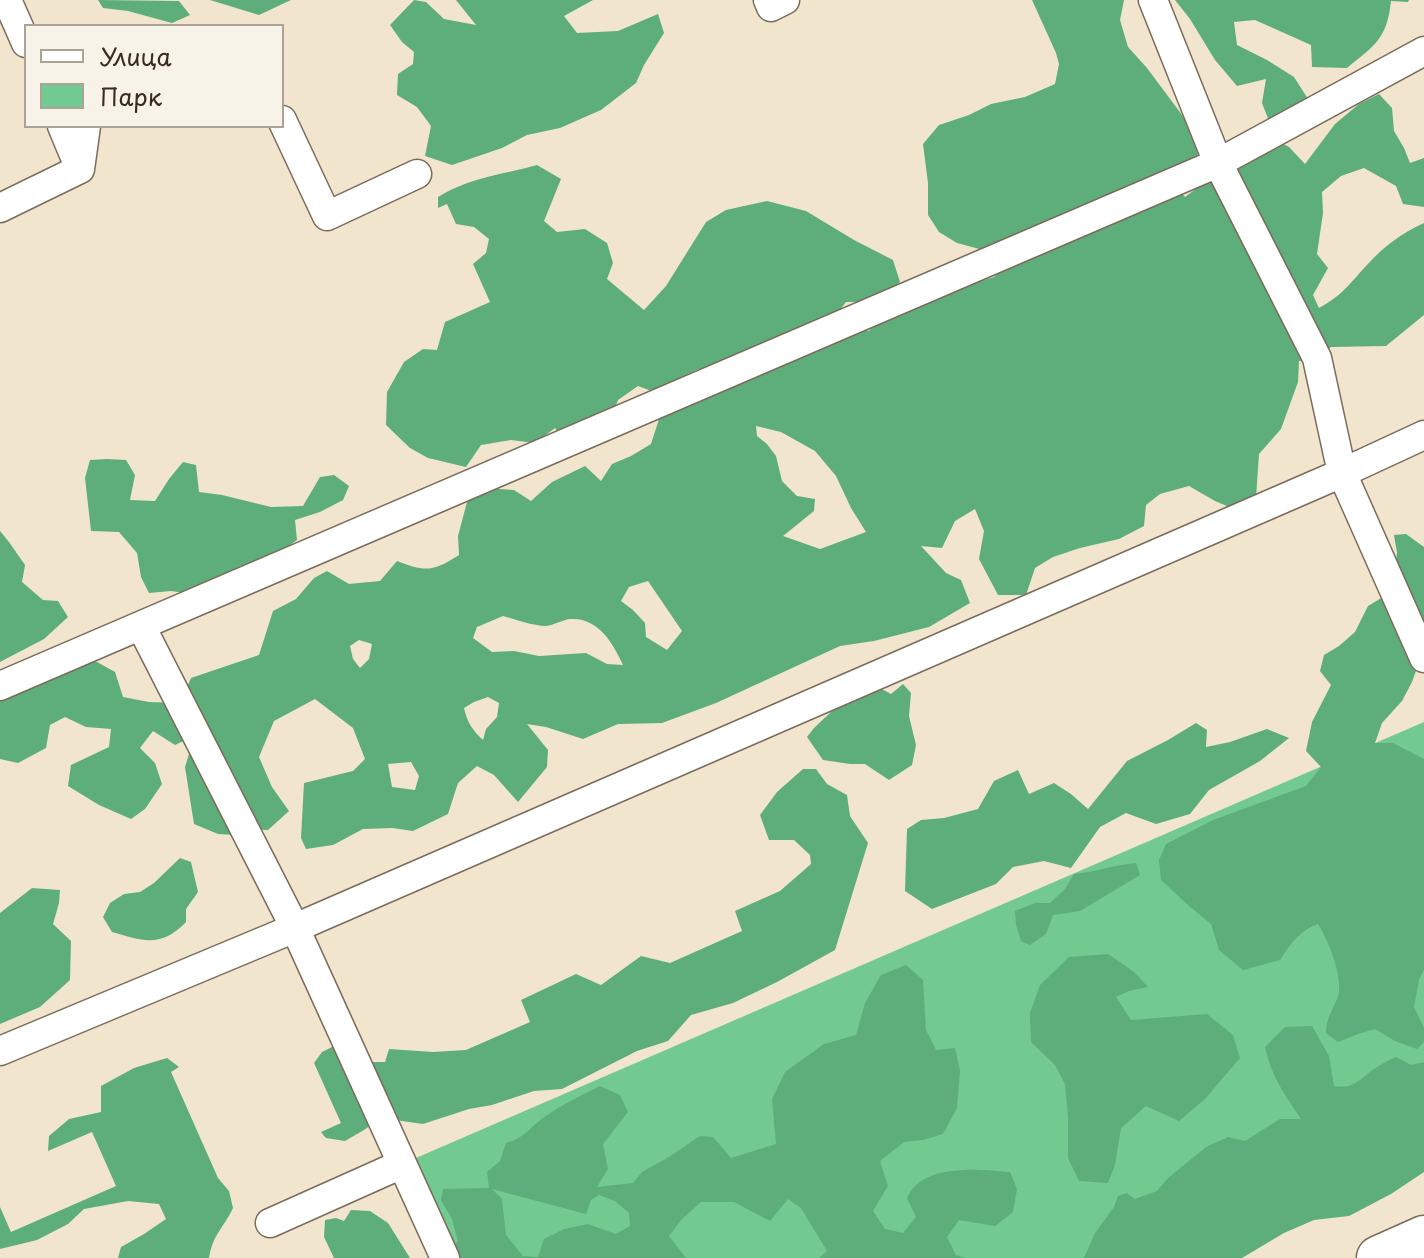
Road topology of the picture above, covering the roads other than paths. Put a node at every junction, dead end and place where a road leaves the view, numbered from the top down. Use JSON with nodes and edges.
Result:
{"nodes":[{"id":1,"x":7,"y":0,"type":"edge"},
{"id":2,"x":768,"y":0,"type":"edge"},
{"id":3,"x":785,"y":0,"type":"edge"},
{"id":4,"x":1153,"y":0,"type":"edge"},
{"id":5,"x":24,"y":38,"type":"edge"},
{"id":6,"x":1424,"y":51,"type":"edge"},
{"id":7,"x":284,"y":124,"type":"edge"},
{"id":8,"x":63,"y":128,"type":"edge"},
{"id":9,"x":86,"y":128,"type":"edge"},
{"id":10,"x":1218,"y":163,"type":"junction"},
{"id":11,"x":80,"y":169,"type":"junction"},
{"id":12,"x":417,"y":174,"type":"dead end"},
{"id":13,"x":0,"y":208,"type":"edge"},
{"id":14,"x":1424,"y":435,"type":"edge"},
{"id":15,"x":1342,"y":473,"type":"junction"},
{"id":16,"x":141,"y":626,"type":"junction"},
{"id":17,"x":1424,"y":658,"type":"edge"},
{"id":18,"x":0,"y":686,"type":"edge"},
{"id":19,"x":295,"y":928,"type":"junction"},
{"id":20,"x":0,"y":1051,"type":"edge"},
{"id":21,"x":402,"y":1164,"type":"junction"},
{"id":22,"x":270,"y":1223,"type":"dead end"},
{"id":23,"x":1424,"y":1238,"type":"edge"},
{"id":24,"x":445,"y":1258,"type":"edge"},
{"id":25,"x":1379,"y":1258,"type":"edge"}],
"edges":[{"from":1,"to":5,"type":"lane"},
{"from":2,"to":3,"type":"lane"},
{"from":4,"to":10,"type":"lane"},
{"from":6,"to":10,"type":"lane"},
{"from":7,"to":12,"type":"lane"},
{"from":8,"to":11,"type":"lane"},
{"from":9,"to":11,"type":"lane"},
{"from":10,"to":15,"type":"lane"},
{"from":10,"to":16,"type":"lane"},
{"from":11,"to":13,"type":"lane"},
{"from":14,"to":15,"type":"lane"},
{"from":15,"to":17,"type":"lane"},
{"from":15,"to":19,"type":"lane"},
{"from":16,"to":18,"type":"lane"},
{"from":16,"to":19,"type":"lane"},
{"from":19,"to":20,"type":"lane"},
{"from":19,"to":21,"type":"lane"},
{"from":21,"to":22,"type":"lane"},
{"from":21,"to":24,"type":"lane"},
{"from":23,"to":25,"type":"street"}]}
